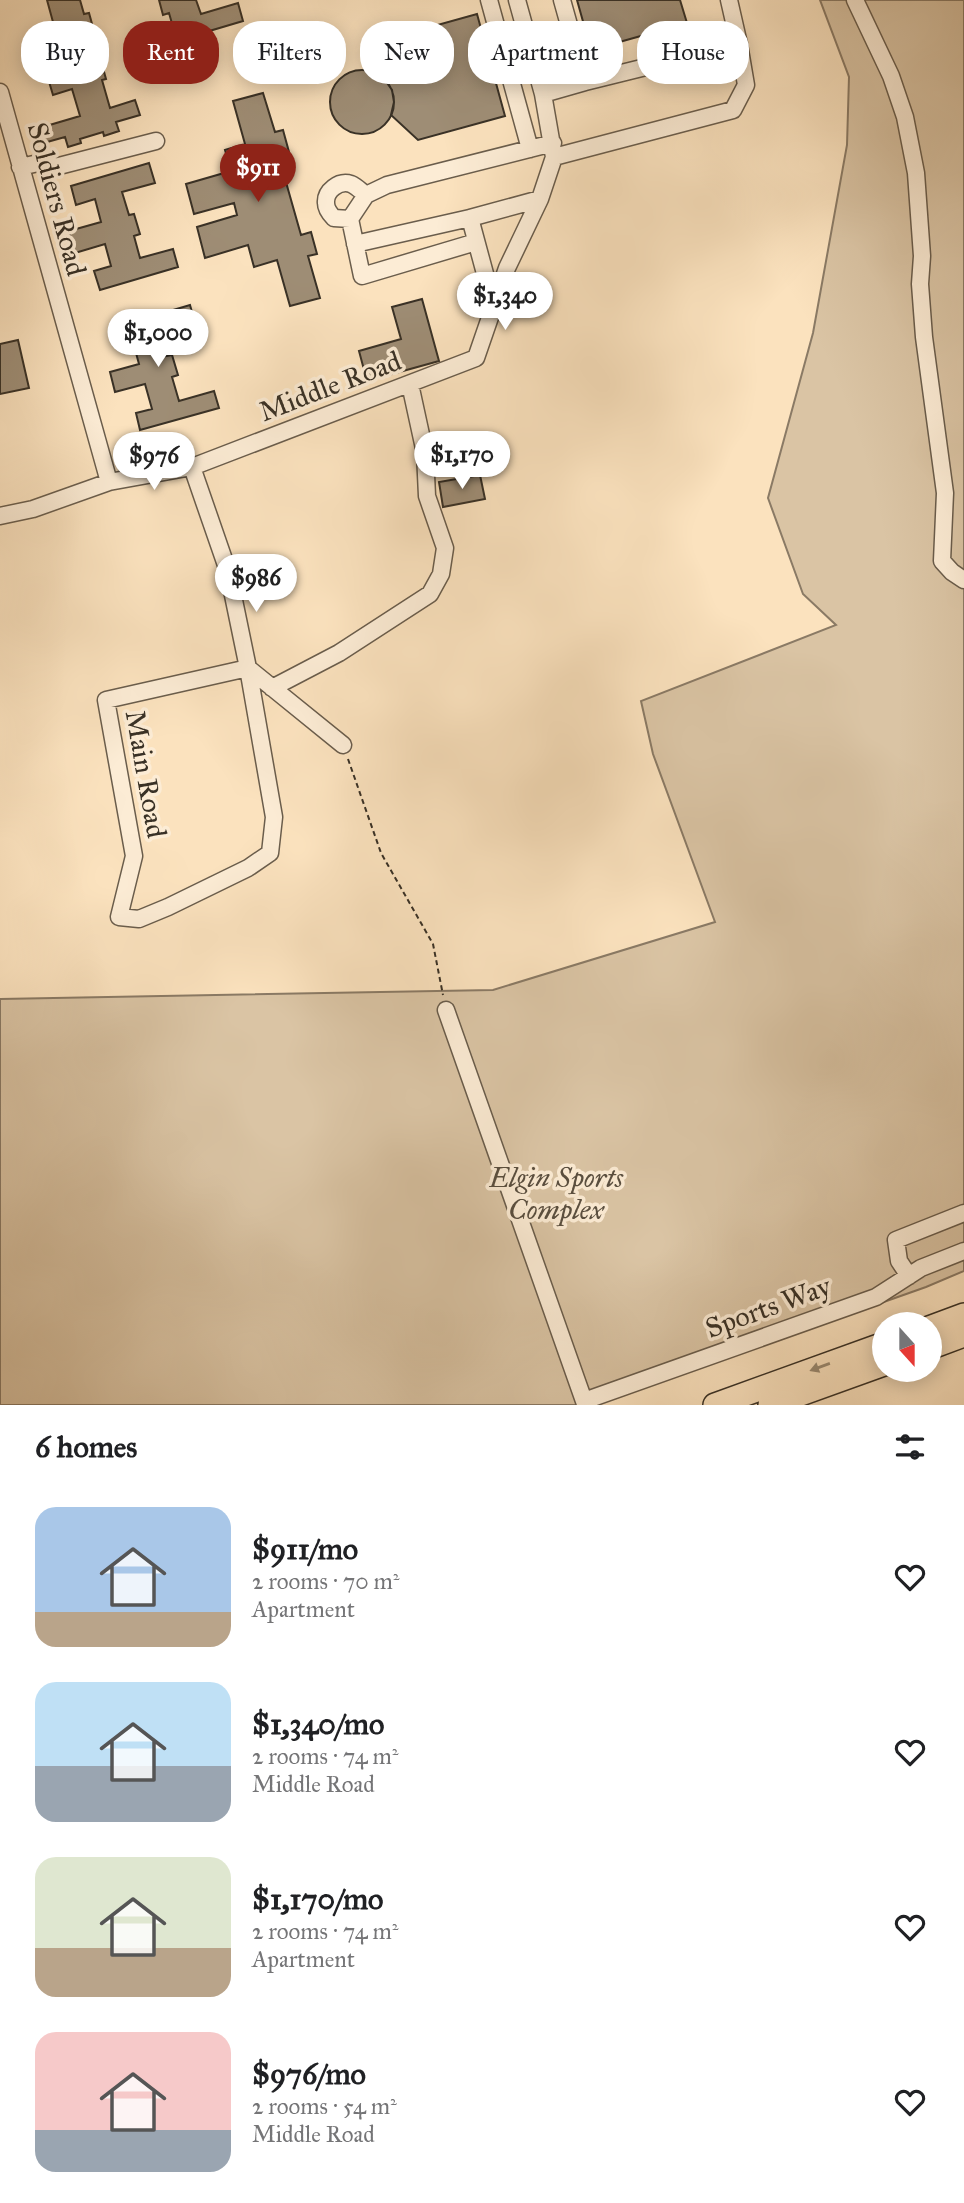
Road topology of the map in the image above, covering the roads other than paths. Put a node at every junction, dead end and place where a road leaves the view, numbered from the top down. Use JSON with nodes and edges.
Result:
{"nodes":[{"id":1,"x":489,"y":0,"type":"edge"},
{"id":2,"x":517,"y":0,"type":"edge"},
{"id":3,"x":562,"y":0,"type":"edge"},
{"id":4,"x":729,"y":0,"type":"edge"},
{"id":5,"x":855,"y":0,"type":"edge"},
{"id":6,"x":568,"y":21,"type":"edge"},
{"id":7,"x":734,"y":21,"type":"edge"},
{"id":8,"x":577,"y":84,"type":"edge"},
{"id":9,"x":746,"y":84,"type":"edge"},
{"id":10,"x":0,"y":92,"type":"edge"},
{"id":11,"x":543,"y":93,"type":"junction"},
{"id":12,"x":156,"y":141,"type":"dead end"},
{"id":13,"x":530,"y":149,"type":"junction"},
{"id":14,"x":553,"y":150,"type":"junction"},
{"id":15,"x":20,"y":167,"type":"junction"},
{"id":16,"x":366,"y":195,"type":"junction"},
{"id":17,"x":540,"y":199,"type":"junction"},
{"id":18,"x":470,"y":218,"type":"junction"},
{"id":19,"x":350,"y":219,"type":"junction"},
{"id":20,"x":476,"y":242,"type":"junction"},
{"id":21,"x":355,"y":244,"type":"junction"},
{"id":22,"x":494,"y":307,"type":"junction"},
{"id":23,"x":410,"y":384,"type":"junction"},
{"id":24,"x":192,"y":467,"type":"junction"},
{"id":25,"x":109,"y":481,"type":"junction"},
{"id":26,"x":0,"y":516,"type":"edge"},
{"id":27,"x":964,"y":580,"type":"edge"},
{"id":28,"x":248,"y":668,"type":"junction"},
{"id":29,"x":272,"y":688,"type":"junction"},
{"id":30,"x":343,"y":745,"type":"road end"},
{"id":31,"x":446,"y":1010,"type":"road end"},
{"id":32,"x":964,"y":1213,"type":"edge"},
{"id":33,"x":964,"y":1251,"type":"edge"},
{"id":34,"x":909,"y":1276,"type":"junction"},
{"id":35,"x":964,"y":1315,"type":"edge"},
{"id":36,"x":942,"y":1323,"type":"edge"},
{"id":37,"x":964,"y":1335,"type":"edge"},
{"id":38,"x":942,"y":1343,"type":"edge"},
{"id":39,"x":872,"y":1348,"type":"edge"},
{"id":40,"x":872,"y":1368,"type":"edge"},
{"id":41,"x":715,"y":1405,"type":"edge"},
{"id":42,"x":770,"y":1405,"type":"edge"}],
"edges":[{"from":1,"to":13,"type":"street"},
{"from":2,"to":11,"type":"street","name":"Middle Road"},
{"from":3,"to":6,"type":"street"},
{"from":4,"to":7,"type":"street"},
{"from":5,"to":27,"type":"street"},
{"from":8,"to":11,"type":"street"},
{"from":9,"to":14,"type":"street"},
{"from":10,"to":15,"type":"street","name":"Soldiers Road"},
{"from":11,"to":14,"type":"street","name":"Middle Road"},
{"from":12,"to":15,"type":"street"},
{"from":13,"to":14,"type":"street"},
{"from":13,"to":16,"type":"street"},
{"from":14,"to":17,"type":"street","name":"Middle Road"},
{"from":15,"to":25,"type":"street","name":"Soldiers Road"},
{"from":16,"to":19,"type":"street"},
{"from":16,"to":19,"type":"street"},
{"from":17,"to":18,"type":"street"},
{"from":17,"to":22,"type":"street","name":"Middle Road"},
{"from":18,"to":20,"type":"street"},
{"from":18,"to":21,"type":"street"},
{"from":19,"to":21,"type":"street"},
{"from":20,"to":21,"type":"street"},
{"from":20,"to":22,"type":"street"},
{"from":22,"to":23,"type":"street","name":"Middle Road"},
{"from":23,"to":24,"type":"street","name":"Middle Road"},
{"from":23,"to":29,"type":"street"},
{"from":24,"to":25,"type":"street","name":"Middle Road"},
{"from":24,"to":28,"type":"street"},
{"from":25,"to":26,"type":"street","name":"Middle Road"},
{"from":28,"to":28,"type":"street","name":"Main Road"},
{"from":28,"to":29,"type":"street"},
{"from":29,"to":30,"type":"street"},
{"from":31,"to":34,"type":"street","name":"Sports Way"},
{"from":32,"to":34,"type":"street"},
{"from":33,"to":34,"type":"street","name":"Sports Way"},
{"from":35,"to":36,"type":"highway"},
{"from":37,"to":38,"type":"highway"},
{"from":39,"to":41,"type":"highway","one_way":true},
{"from":40,"to":42,"type":"highway"}]}
